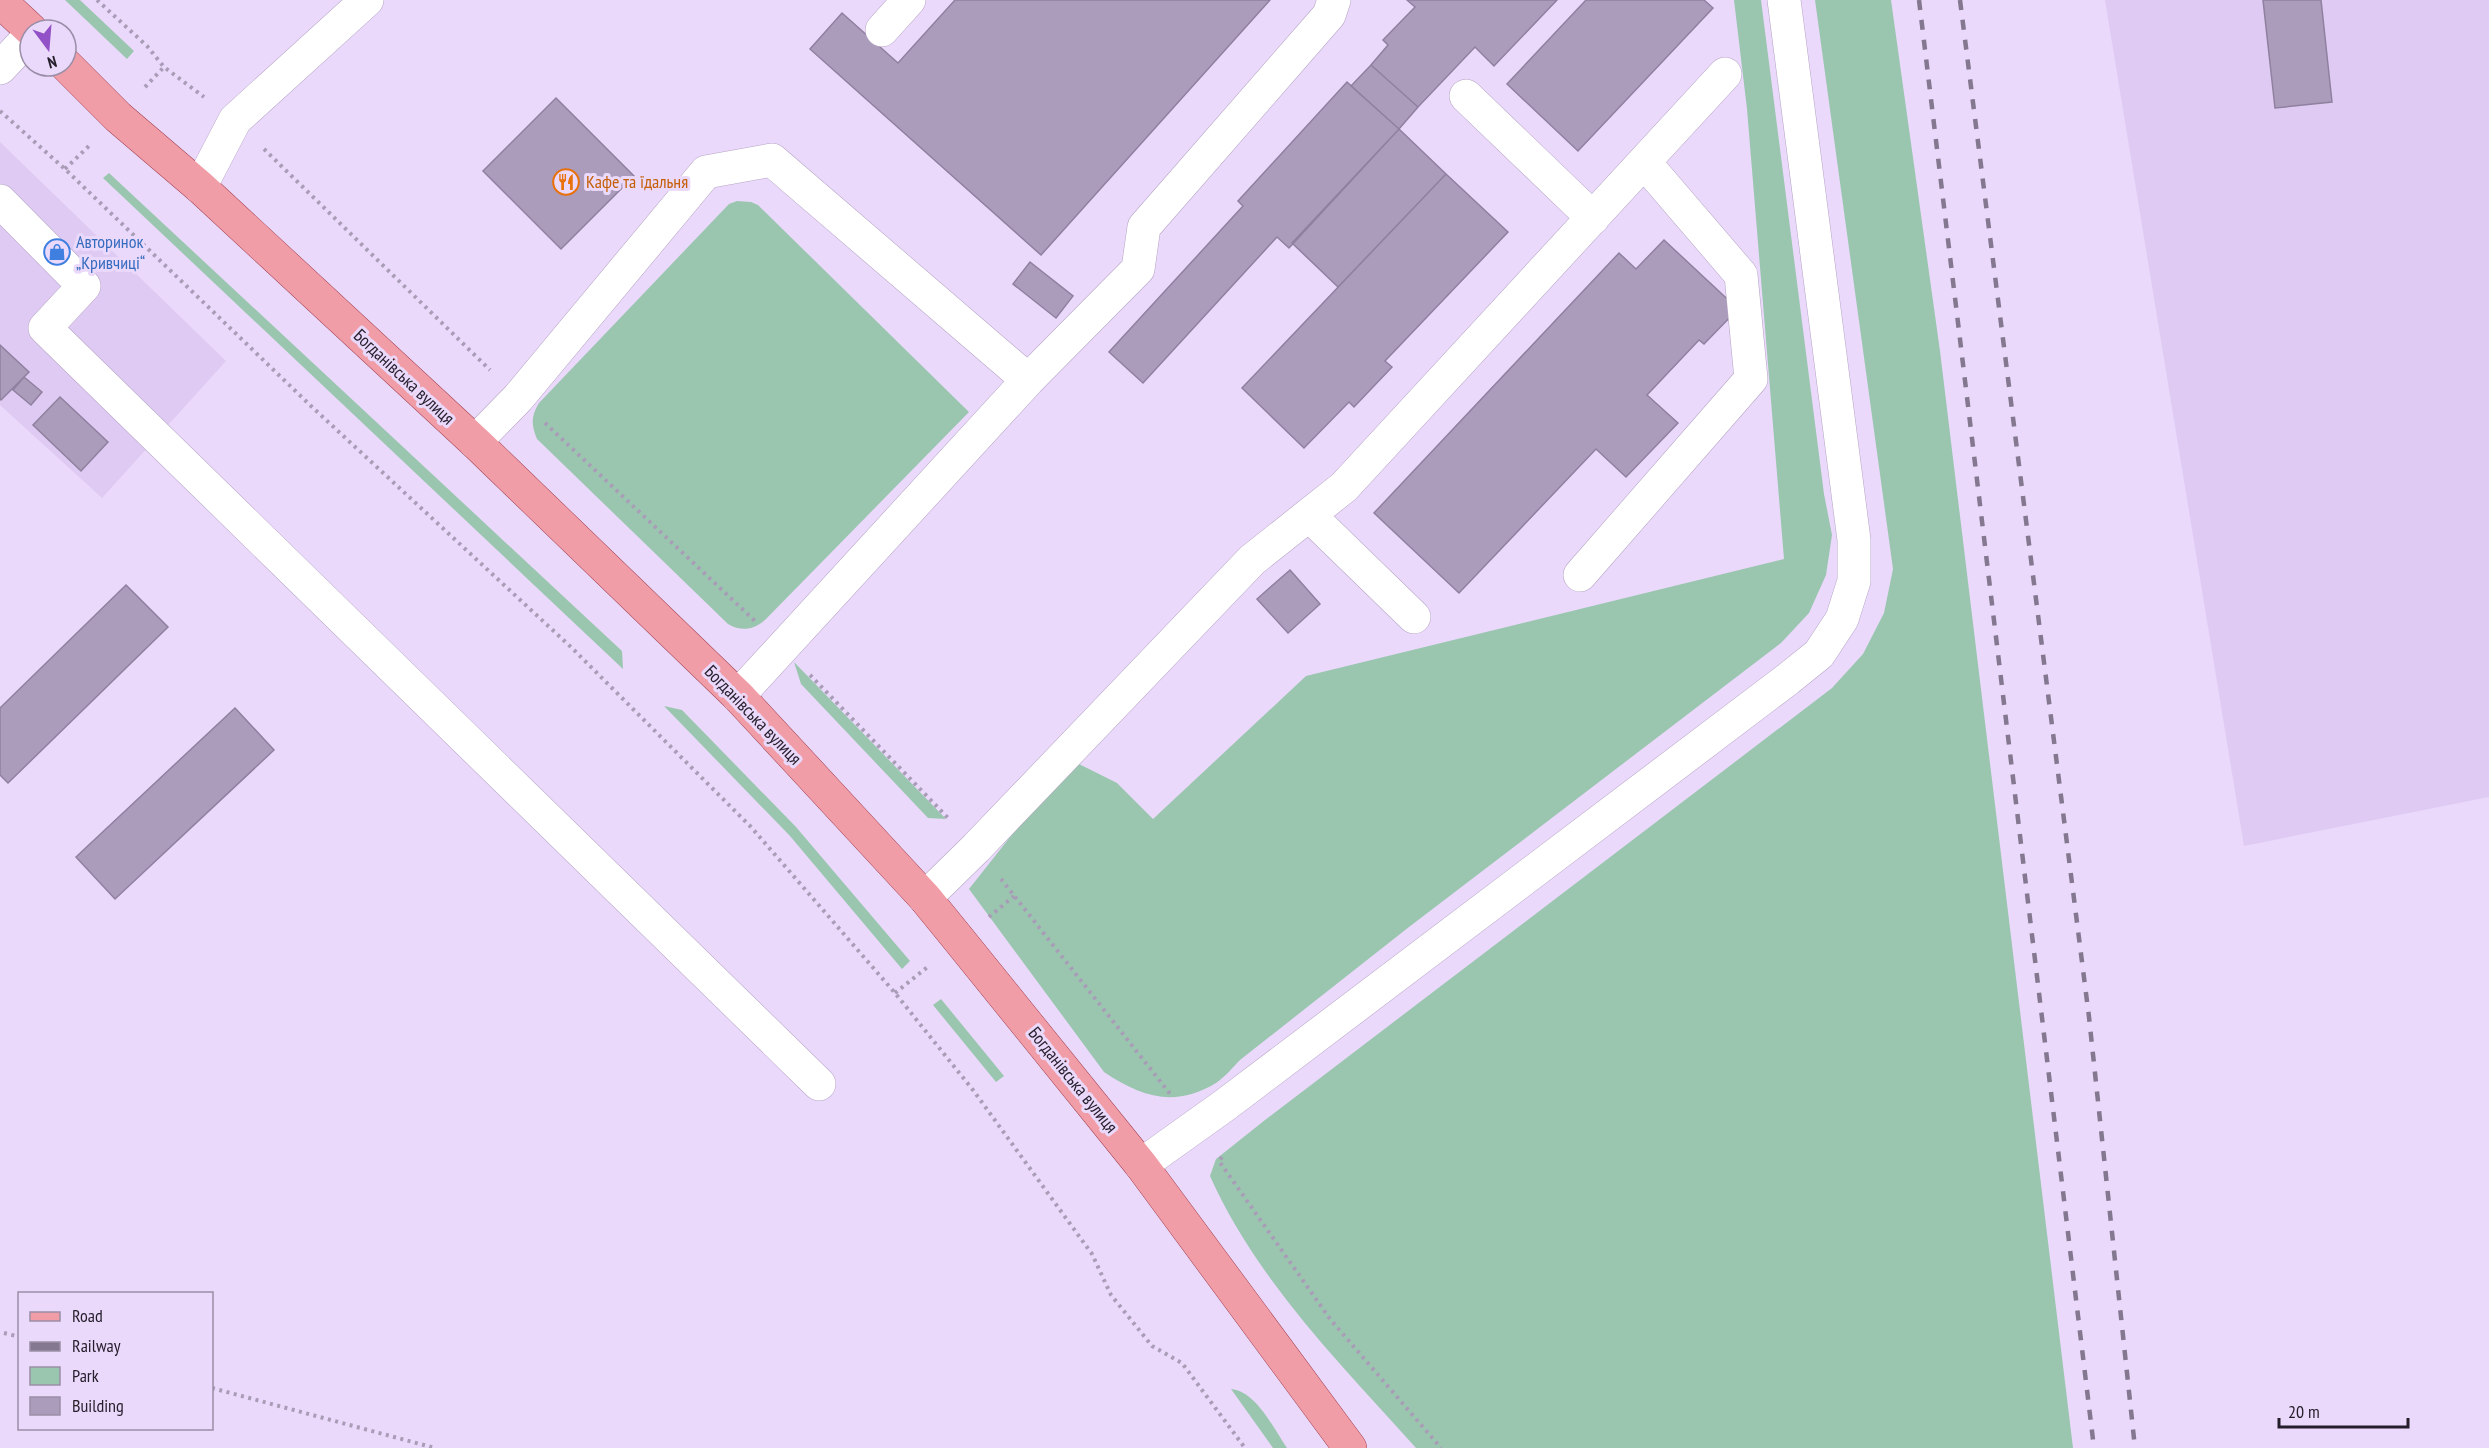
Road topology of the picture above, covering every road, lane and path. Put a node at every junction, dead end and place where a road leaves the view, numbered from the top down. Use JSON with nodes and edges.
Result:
{"nodes":[{"id":1,"x":97,"y":0,"type":"edge"},
{"id":2,"x":366,"y":0,"type":"edge"},
{"id":3,"x":909,"y":0,"type":"edge"},
{"id":4,"x":1334,"y":0,"type":"edge"},
{"id":5,"x":1784,"y":0,"type":"edge"},
{"id":6,"x":0,"y":1,"type":"edge"},
{"id":7,"x":18,"y":18,"type":"edge"},
{"id":8,"x":882,"y":30,"type":"dead end"},
{"id":9,"x":18,"y":49,"type":"edge"},
{"id":10,"x":0,"y":68,"type":"edge"},
{"id":11,"x":1725,"y":74,"type":"dead end"},
{"id":12,"x":78,"y":77,"type":"edge"},
{"id":13,"x":1466,"y":96,"type":"dead end"},
{"id":14,"x":0,"y":111,"type":"edge"},
{"id":15,"x":235,"y":120,"type":"junction"},
{"id":16,"x":1645,"y":163,"type":"junction"},
{"id":17,"x":200,"y":187,"type":"junction"},
{"id":18,"x":0,"y":201,"type":"edge"},
{"id":19,"x":1593,"y":218,"type":"junction"},
{"id":20,"x":1028,"y":380,"type":"junction"},
{"id":21,"x":518,"y":398,"type":"junction"},
{"id":22,"x":475,"y":442,"type":"junction"},
{"id":23,"x":1309,"y":515,"type":"junction"},
{"id":24,"x":1580,"y":575,"type":"dead end"},
{"id":25,"x":1414,"y":617,"type":"dead end"},
{"id":26,"x":783,"y":646,"type":"junction"},
{"id":27,"x":738,"y":696,"type":"junction"},
{"id":28,"x":976,"y":848,"type":"junction"},
{"id":29,"x":925,"y":898,"type":"junction"},
{"id":30,"x":819,"y":1084,"type":"dead end"},
{"id":31,"x":1196,"y":1126,"type":"junction"},
{"id":32,"x":1225,"y":1155,"type":"dead end"},
{"id":33,"x":1219,"y":1161,"type":"junction"},
{"id":34,"x":1142,"y":1165,"type":"junction"},
{"id":35,"x":4,"y":1333,"type":"dead end"},
{"id":36,"x":18,"y":1336,"type":"edge"},
{"id":37,"x":213,"y":1388,"type":"edge"},
{"id":38,"x":435,"y":1448,"type":"edge"},
{"id":39,"x":1245,"y":1448,"type":"edge"},
{"id":40,"x":1350,"y":1448,"type":"edge"},
{"id":41,"x":1441,"y":1448,"type":"edge"}],
"edges":[{"from":1,"to":15,"type":"path"},
{"from":2,"to":15,"type":"lane"},
{"from":3,"to":8,"type":"lane"},
{"from":4,"to":20,"type":"lane"},
{"from":5,"to":31,"type":"lane"},
{"from":6,"to":7,"type":"main road"},
{"from":9,"to":10,"type":"lane"},
{"from":11,"to":16,"type":"lane"},
{"from":12,"to":17,"type":"main road","name":"Богданівська вулиця"},
{"from":13,"to":19,"type":"lane"},
{"from":14,"to":39,"type":"path"},
{"from":15,"to":17,"type":"lane"},
{"from":15,"to":21,"type":"path"},
{"from":16,"to":19,"type":"lane"},
{"from":16,"to":24,"type":"lane"},
{"from":17,"to":22,"type":"main road","name":"Богданівська вулиця"},
{"from":18,"to":30,"type":"lane"},
{"from":19,"to":23,"type":"lane"},
{"from":20,"to":21,"type":"lane"},
{"from":20,"to":26,"type":"lane"},
{"from":21,"to":22,"type":"lane"},
{"from":21,"to":26,"type":"path"},
{"from":22,"to":27,"type":"main road","name":"Богданівська вулиця"},
{"from":23,"to":25,"type":"lane"},
{"from":23,"to":28,"type":"lane"},
{"from":26,"to":27,"type":"lane"},
{"from":26,"to":28,"type":"path"},
{"from":27,"to":29,"type":"main road","name":"Богданівська вулиця"},
{"from":28,"to":29,"type":"lane"},
{"from":28,"to":31,"type":"path"},
{"from":29,"to":34,"type":"main road","name":"Богданівська вулиця"},
{"from":31,"to":33,"type":"path"},
{"from":31,"to":34,"type":"lane"},
{"from":32,"to":33,"type":"path"},
{"from":33,"to":41,"type":"path"},
{"from":34,"to":40,"type":"main road","name":"Богданівська вулиця"},
{"from":35,"to":36,"type":"path"},
{"from":37,"to":38,"type":"path"}]}
